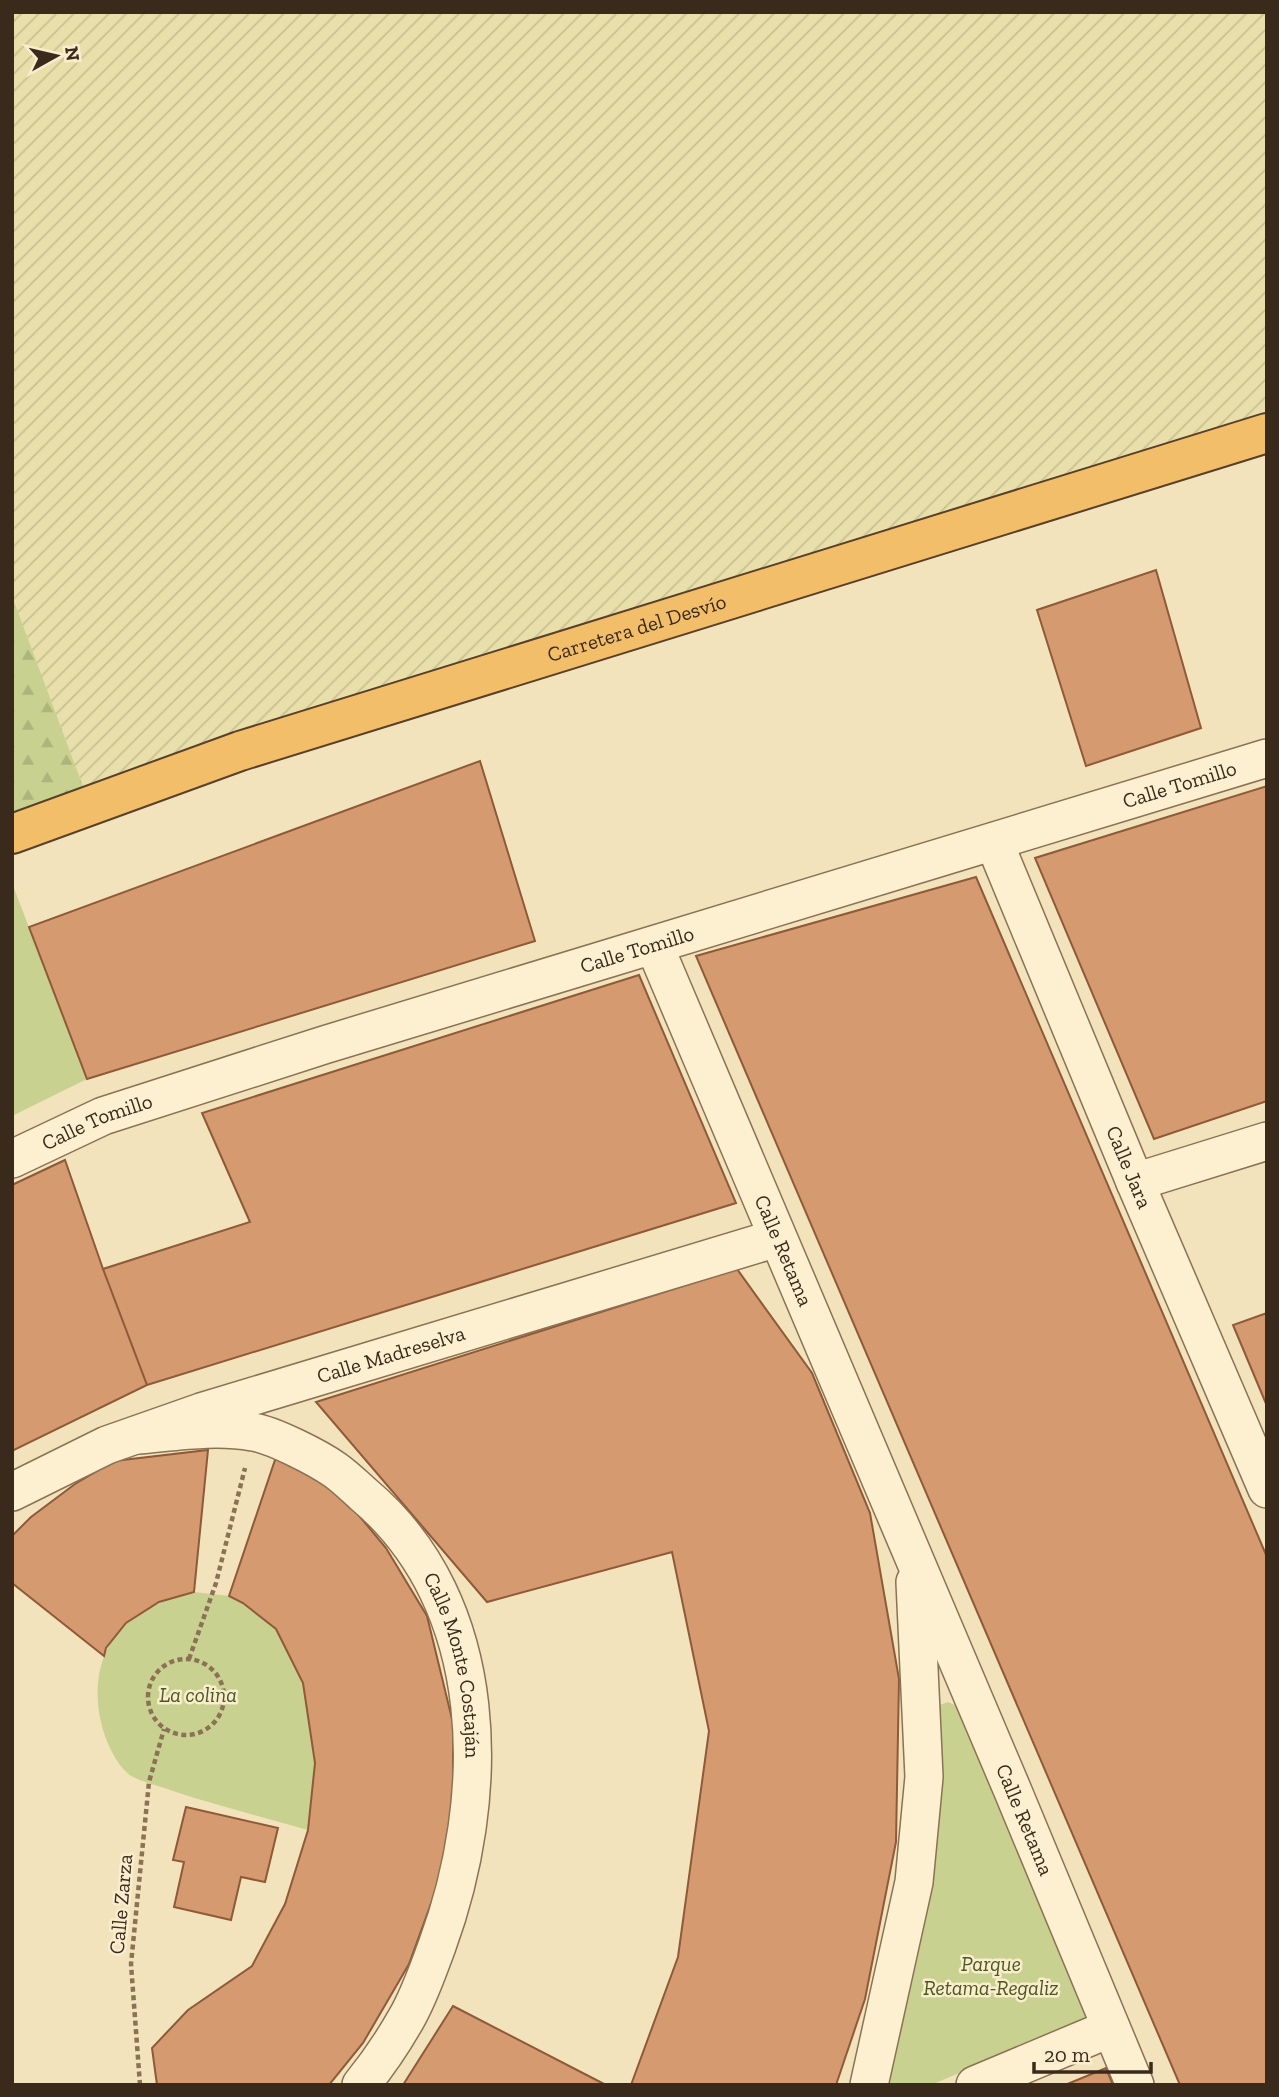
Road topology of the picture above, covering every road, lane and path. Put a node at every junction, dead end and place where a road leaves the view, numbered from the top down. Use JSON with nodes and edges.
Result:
{"nodes":[{"id":1,"x":1267,"y":433,"type":"edge"},
{"id":2,"x":1267,"y":758,"type":"edge"},
{"id":3,"x":12,"y":834,"type":"edge"},
{"id":4,"x":994,"y":842,"type":"junction"},
{"id":5,"x":654,"y":945,"type":"junction"},
{"id":6,"x":1267,"y":1141,"type":"edge"},
{"id":7,"x":12,"y":1159,"type":"edge"},
{"id":8,"x":1135,"y":1181,"type":"junction"},
{"id":9,"x":777,"y":1238,"type":"junction"},
{"id":10,"x":254,"y":1432,"type":"junction"},
{"id":11,"x":137,"y":1435,"type":"junction"},
{"id":12,"x":1267,"y":1489,"type":"edge"},
{"id":13,"x":12,"y":1492,"type":"edge"},
{"id":14,"x":914,"y":1556,"type":"junction"},
{"id":15,"x":189,"y":1659,"type":"junction"},
{"id":16,"x":164,"y":1729,"type":"junction"},
{"id":17,"x":1111,"y":2028,"type":"junction"},
{"id":18,"x":139,"y":2085,"type":"edge"},
{"id":19,"x":361,"y":2085,"type":"edge"},
{"id":20,"x":869,"y":2085,"type":"edge"},
{"id":21,"x":975,"y":2085,"type":"edge"},
{"id":22,"x":1135,"y":2085,"type":"edge"}],
"edges":[{"from":1,"to":3,"type":"highway","name":"Carretera del Desvío"},
{"from":2,"to":4,"type":"street","name":"Calle Tomillo"},
{"from":4,"to":5,"type":"street","name":"Calle Tomillo"},
{"from":4,"to":8,"type":"street","name":"Calle Jara"},
{"from":5,"to":7,"type":"street","name":"Calle Tomillo"},
{"from":5,"to":9,"type":"street","name":"Calle Retama"},
{"from":6,"to":8,"type":"street"},
{"from":8,"to":12,"type":"street","name":"Calle Jara"},
{"from":9,"to":11,"type":"street","name":"Calle Madreselva"},
{"from":9,"to":14,"type":"street","name":"Calle Retama"},
{"from":10,"to":11,"type":"street","name":"Calle Monte Costaján"},
{"from":10,"to":15,"type":"path"},
{"from":10,"to":19,"type":"street","name":"Calle Monte Costaján"},
{"from":11,"to":13,"type":"street","name":"Calle Madreselva"},
{"from":14,"to":17,"type":"street","name":"Calle Retama"},
{"from":14,"to":20,"type":"street","name":"Calle Retama"},
{"from":15,"to":16,"type":"path"},
{"from":15,"to":16,"type":"path"},
{"from":16,"to":18,"type":"path","name":"Calle Zarza"},
{"from":17,"to":21,"type":"street"},
{"from":17,"to":22,"type":"street","name":"Calle Retama"}]}
